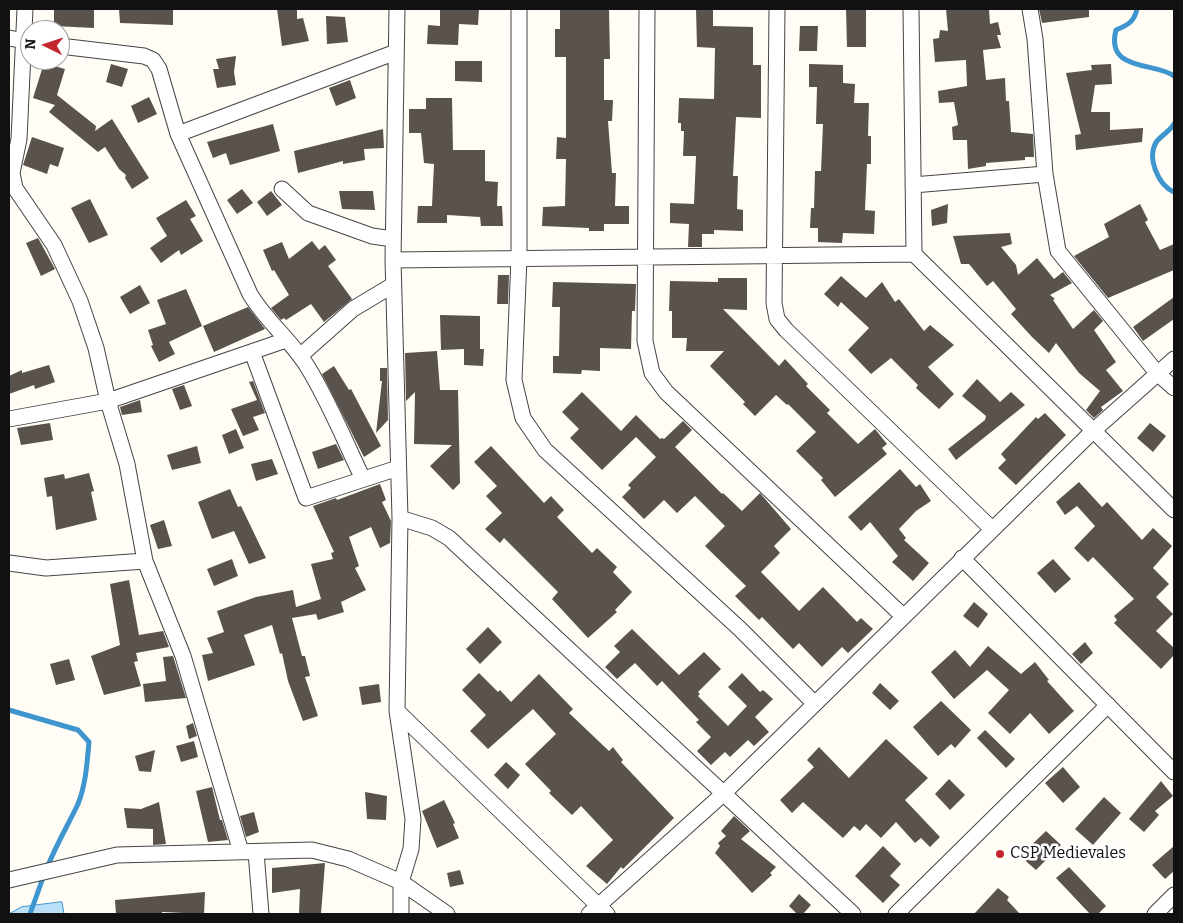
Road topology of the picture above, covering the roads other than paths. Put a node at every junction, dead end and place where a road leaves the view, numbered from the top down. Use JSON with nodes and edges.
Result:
{"nodes":[{"id":1,"x":397,"y":9,"type":"edge"},
{"id":2,"x":519,"y":9,"type":"edge"},
{"id":3,"x":647,"y":9,"type":"edge"},
{"id":4,"x":778,"y":9,"type":"edge"},
{"id":5,"x":911,"y":9,"type":"edge"},
{"id":6,"x":1030,"y":9,"type":"edge"},
{"id":7,"x":70,"y":47,"type":"edge"},
{"id":8,"x":396,"y":52,"type":"junction"},
{"id":9,"x":24,"y":70,"type":"edge"},
{"id":10,"x":178,"y":134,"type":"junction"},
{"id":11,"x":14,"y":139,"type":"edge"},
{"id":12,"x":1045,"y":174,"type":"junction"},
{"id":13,"x":913,"y":185,"type":"junction"},
{"id":14,"x":282,"y":189,"type":"dead end"},
{"id":15,"x":15,"y":203,"type":"edge"},
{"id":16,"x":393,"y":240,"type":"junction"},
{"id":17,"x":914,"y":254,"type":"junction"},
{"id":18,"x":775,"y":255,"type":"junction"},
{"id":19,"x":646,"y":257,"type":"junction"},
{"id":20,"x":519,"y":258,"type":"junction"},
{"id":21,"x":393,"y":260,"type":"junction"},
{"id":22,"x":393,"y":285,"type":"junction"},
{"id":23,"x":286,"y":340,"type":"junction"},
{"id":24,"x":252,"y":352,"type":"junction"},
{"id":25,"x":300,"y":356,"type":"junction"},
{"id":26,"x":1174,"y":359,"type":"edge"},
{"id":27,"x":1157,"y":373,"type":"junction"},
{"id":28,"x":1174,"y":388,"type":"edge"},
{"id":29,"x":108,"y":401,"type":"junction"},
{"id":30,"x":9,"y":418,"type":"edge"},
{"id":31,"x":1093,"y":431,"type":"junction"},
{"id":32,"x":398,"y":468,"type":"junction"},
{"id":33,"x":362,"y":479,"type":"junction"},
{"id":34,"x":1174,"y":510,"type":"edge"},
{"id":35,"x":400,"y":518,"type":"junction"},
{"id":36,"x":992,"y":529,"type":"junction"},
{"id":37,"x":962,"y":558,"type":"junction"},
{"id":38,"x":145,"y":561,"type":"junction"},
{"id":39,"x":9,"y":564,"type":"edge"},
{"id":40,"x":903,"y":616,"type":"junction"},
{"id":41,"x":814,"y":703,"type":"junction"},
{"id":42,"x":1108,"y":705,"type":"junction"},
{"id":43,"x":397,"y":711,"type":"junction"},
{"id":44,"x":1174,"y":772,"type":"edge"},
{"id":45,"x":722,"y":795,"type":"junction"},
{"id":46,"x":248,"y":852,"type":"junction"},
{"id":47,"x":9,"y":880,"type":"edge"},
{"id":48,"x":401,"y":882,"type":"junction"},
{"id":49,"x":1174,"y":895,"type":"edge"},
{"id":50,"x":598,"y":912,"type":"edge"},
{"id":51,"x":261,"y":914,"type":"edge"},
{"id":52,"x":401,"y":914,"type":"edge"},
{"id":53,"x":447,"y":914,"type":"edge"},
{"id":54,"x":852,"y":914,"type":"edge"},
{"id":55,"x":896,"y":914,"type":"edge"},
{"id":56,"x":1156,"y":914,"type":"edge"}],
"edges":[{"from":1,"to":8,"type":"street"},
{"from":2,"to":20,"type":"street"},
{"from":3,"to":19,"type":"street"},
{"from":4,"to":18,"type":"street"},
{"from":5,"to":13,"type":"street"},
{"from":6,"to":12,"type":"street"},
{"from":7,"to":10,"type":"street"},
{"from":8,"to":10,"type":"street"},
{"from":8,"to":16,"type":"street"},
{"from":9,"to":11,"type":"street"},
{"from":10,"to":23,"type":"street"},
{"from":11,"to":15,"type":"street"},
{"from":12,"to":13,"type":"street"},
{"from":12,"to":27,"type":"street"},
{"from":13,"to":17,"type":"street"},
{"from":14,"to":16,"type":"street"},
{"from":15,"to":29,"type":"street"},
{"from":16,"to":21,"type":"street"},
{"from":17,"to":18,"type":"street"},
{"from":17,"to":31,"type":"street"},
{"from":18,"to":19,"type":"street"},
{"from":18,"to":36,"type":"street"},
{"from":19,"to":20,"type":"street"},
{"from":19,"to":40,"type":"street"},
{"from":20,"to":21,"type":"street"},
{"from":20,"to":41,"type":"street"},
{"from":21,"to":22,"type":"street"},
{"from":22,"to":25,"type":"street"},
{"from":22,"to":32,"type":"street"},
{"from":23,"to":24,"type":"street"},
{"from":23,"to":25,"type":"street"},
{"from":24,"to":29,"type":"street"},
{"from":24,"to":33,"type":"street"},
{"from":25,"to":33,"type":"street"},
{"from":26,"to":27,"type":"street"},
{"from":27,"to":28,"type":"street"},
{"from":27,"to":31,"type":"street"},
{"from":29,"to":30,"type":"street"},
{"from":29,"to":38,"type":"street"},
{"from":31,"to":34,"type":"street"},
{"from":31,"to":36,"type":"street"},
{"from":32,"to":33,"type":"street"},
{"from":32,"to":35,"type":"street"},
{"from":35,"to":43,"type":"street"},
{"from":35,"to":45,"type":"street"},
{"from":36,"to":37,"type":"street"},
{"from":37,"to":40,"type":"street"},
{"from":37,"to":42,"type":"street"},
{"from":38,"to":39,"type":"street"},
{"from":38,"to":46,"type":"street"},
{"from":40,"to":41,"type":"street"},
{"from":41,"to":45,"type":"street"},
{"from":42,"to":44,"type":"street"},
{"from":42,"to":55,"type":"street"},
{"from":43,"to":48,"type":"street"},
{"from":43,"to":50,"type":"street"},
{"from":45,"to":50,"type":"street"},
{"from":45,"to":54,"type":"street"},
{"from":46,"to":47,"type":"street"},
{"from":46,"to":48,"type":"street"},
{"from":46,"to":51,"type":"street"},
{"from":48,"to":52,"type":"street"},
{"from":48,"to":53,"type":"street"},
{"from":49,"to":56,"type":"street"}]}
